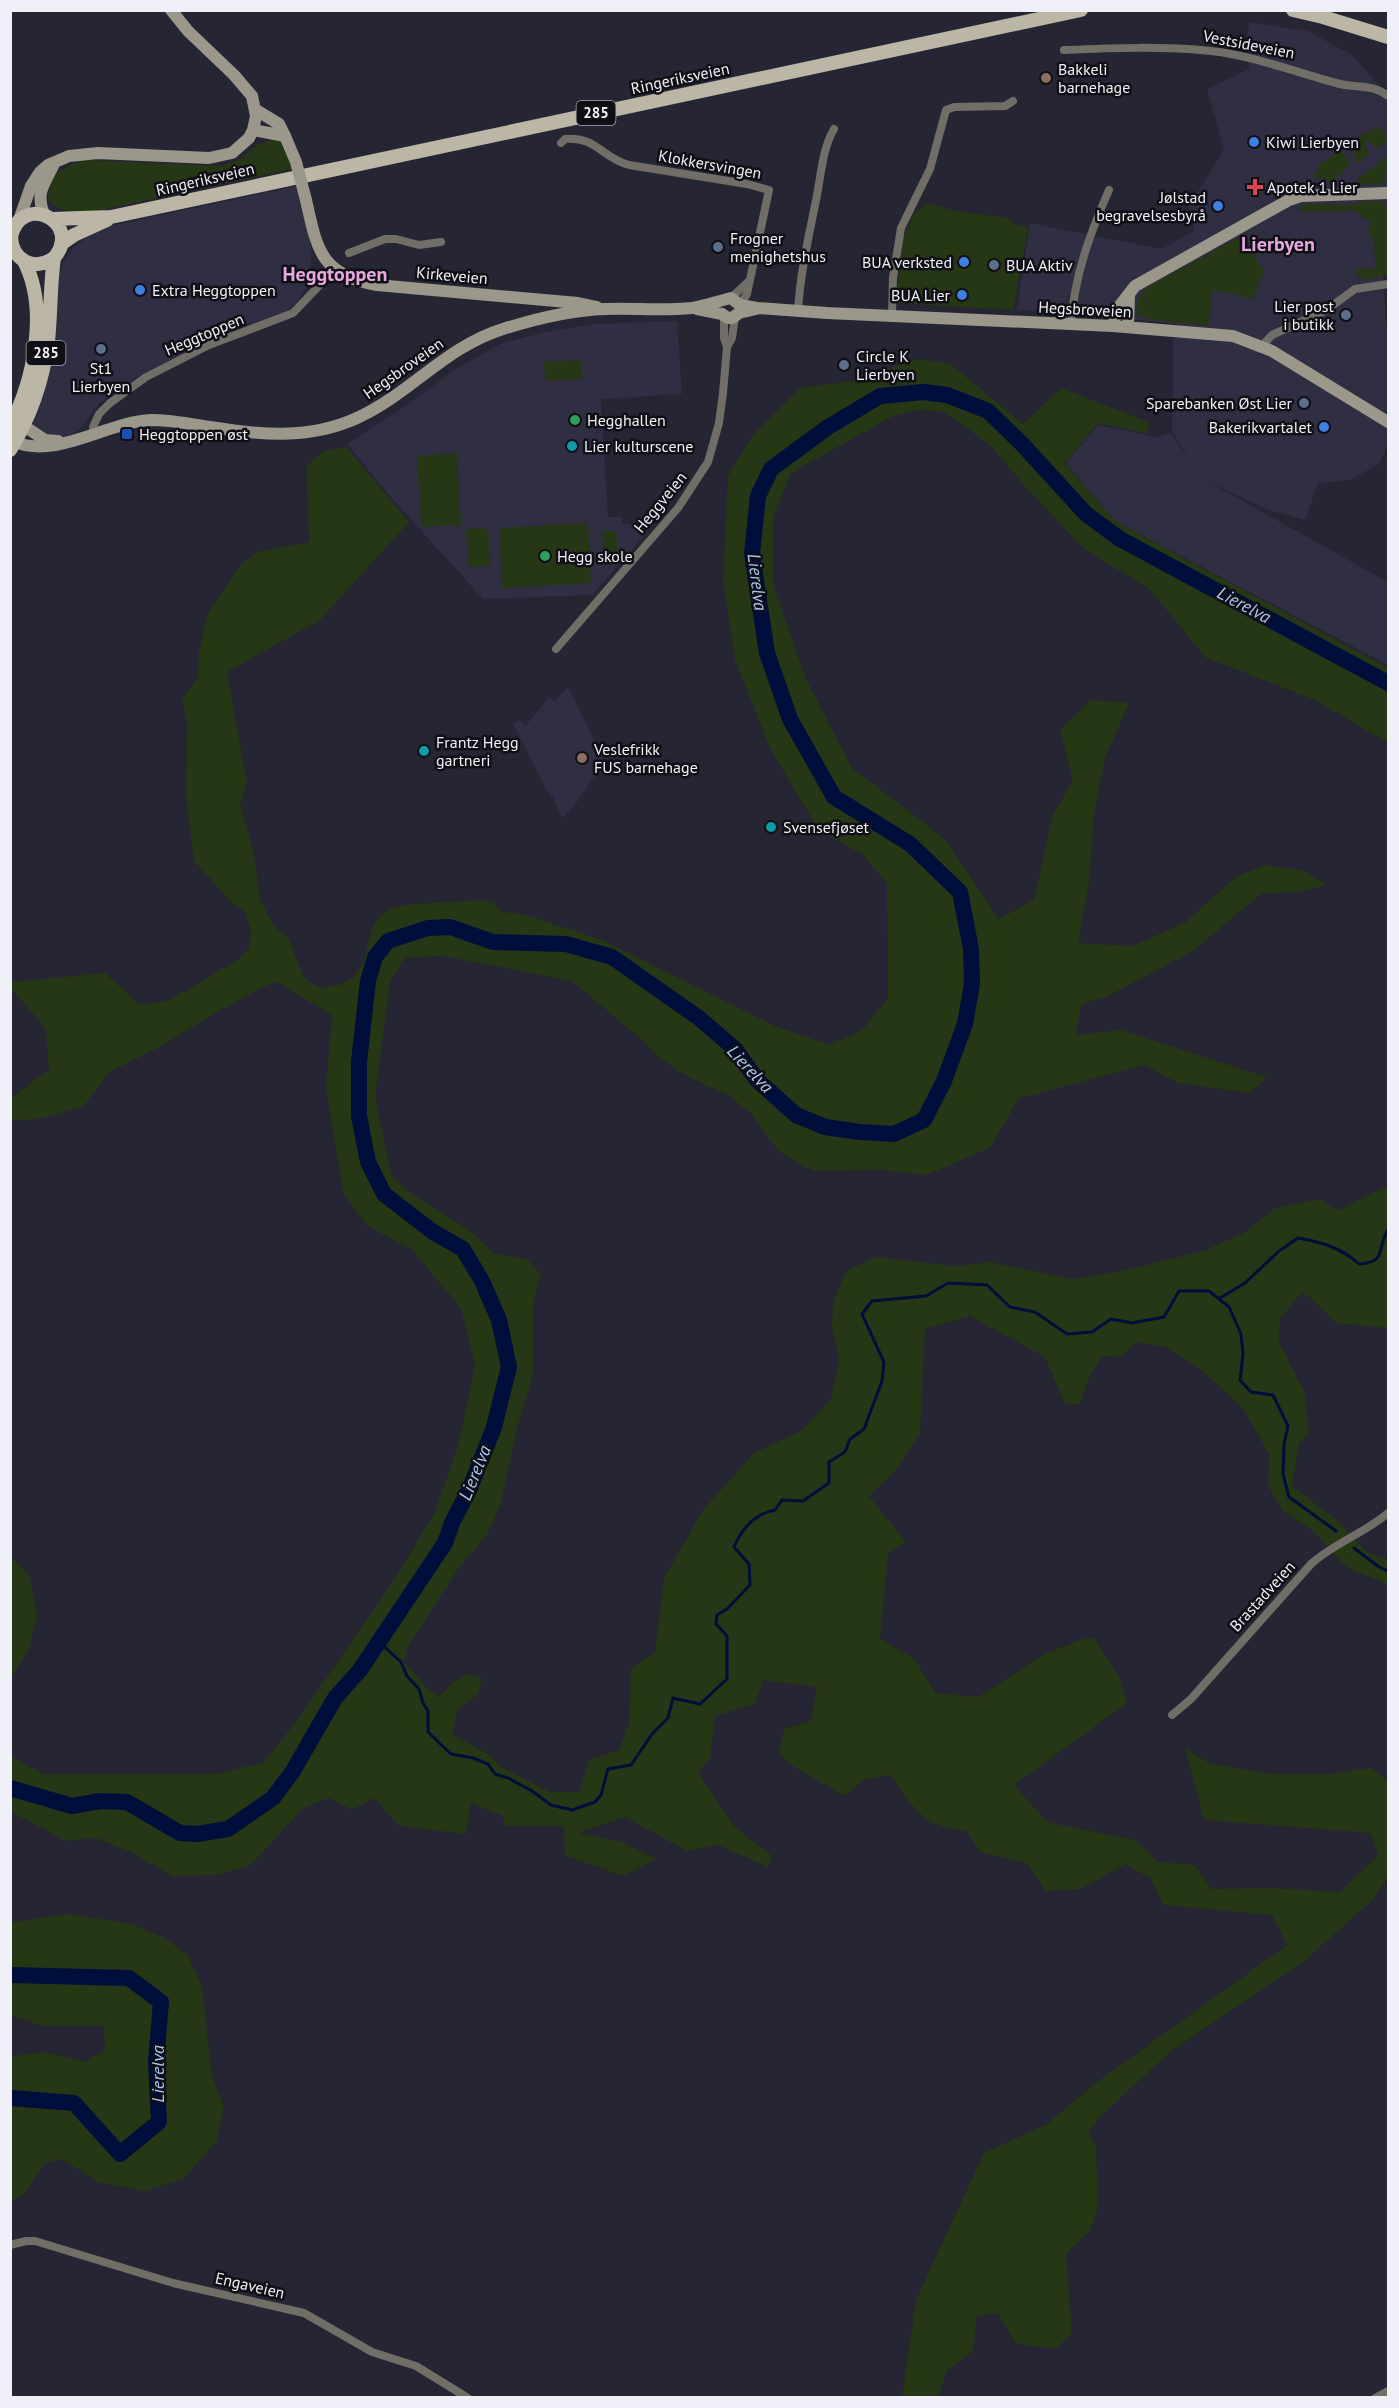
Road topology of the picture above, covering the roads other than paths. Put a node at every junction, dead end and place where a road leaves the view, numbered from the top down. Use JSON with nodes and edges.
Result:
{"nodes":[{"id":1,"x":171,"y":10,"type":"edge"},
{"id":2,"x":1081,"y":10,"type":"edge"},
{"id":3,"x":1293,"y":10,"type":"edge"},
{"id":4,"x":1389,"y":37,"type":"edge"},
{"id":5,"x":1064,"y":50,"type":"dead end"},
{"id":6,"x":1389,"y":96,"type":"edge"},
{"id":7,"x":1013,"y":101,"type":"dead end"},
{"id":8,"x":256,"y":110,"type":"junction"},
{"id":9,"x":834,"y":129,"type":"dead end"},
{"id":10,"x":253,"y":130,"type":"junction"},
{"id":11,"x":285,"y":136,"type":"junction"},
{"id":12,"x":561,"y":143,"type":"dead end"},
{"id":13,"x":55,"y":163,"type":"junction"},
{"id":14,"x":1109,"y":190,"type":"dead end"},
{"id":15,"x":1389,"y":193,"type":"edge"},
{"id":16,"x":48,"y":217,"type":"junction"},
{"id":17,"x":111,"y":217,"type":"junction"},
{"id":18,"x":20,"y":220,"type":"junction"},
{"id":19,"x":441,"y":242,"type":"dead end"},
{"id":20,"x":62,"y":244,"type":"junction"},
{"id":21,"x":349,"y":254,"type":"dead end"},
{"id":22,"x":54,"y":258,"type":"junction"},
{"id":23,"x":24,"y":261,"type":"junction"},
{"id":24,"x":335,"y":269,"type":"junction"},
{"id":25,"x":1389,"y":284,"type":"edge"},
{"id":26,"x":1130,"y":294,"type":"junction"},
{"id":27,"x":604,"y":309,"type":"junction"},
{"id":28,"x":730,"y":309,"type":"junction"},
{"id":29,"x":798,"y":311,"type":"junction"},
{"id":30,"x":892,"y":316,"type":"junction"},
{"id":31,"x":1071,"y":325,"type":"junction"},
{"id":32,"x":1113,"y":326,"type":"junction"},
{"id":33,"x":1128,"y":327,"type":"junction"},
{"id":34,"x":1262,"y":346,"type":"junction"},
{"id":35,"x":1389,"y":422,"type":"edge"},
{"id":36,"x":94,"y":432,"type":"junction"},
{"id":37,"x":14,"y":434,"type":"edge"},
{"id":38,"x":62,"y":442,"type":"junction"},
{"id":39,"x":556,"y":649,"type":"dead end"},
{"id":40,"x":1389,"y":1513,"type":"edge"},
{"id":41,"x":1172,"y":1715,"type":"dead end"},
{"id":42,"x":10,"y":2245,"type":"edge"},
{"id":43,"x":1389,"y":2391,"type":"edge"},
{"id":44,"x":468,"y":2397,"type":"edge"},
{"id":45,"x":1375,"y":2397,"type":"edge"}],
"edges":[{"from":1,"to":8,"type":"street","name":"Kirkeveien"},
{"from":2,"to":17,"type":"main road","name":"Ringeriksveien","number":"285"},
{"from":3,"to":4,"type":"main road"},
{"from":5,"to":6,"type":"street","name":"Vestsideveien"},
{"from":7,"to":30,"type":"street"},
{"from":8,"to":10,"type":"street"},
{"from":8,"to":11,"type":"street","name":"Kirkeveien"},
{"from":9,"to":29,"type":"street"},
{"from":10,"to":11,"type":"street"},
{"from":10,"to":13,"type":"street"},
{"from":11,"to":24,"type":"street","name":"Kirkeveien","bridge":true},
{"from":12,"to":28,"type":"street","name":"Klokkersvingen"},
{"from":13,"to":16,"type":"street"},
{"from":13,"to":18,"type":"street"},
{"from":14,"to":31,"type":"street"},
{"from":15,"to":26,"type":"street"},
{"from":16,"to":17,"type":"main road","name":"Ringeriksveien","number":"285"},
{"from":16,"to":18,"type":"main road","number":"285"},
{"from":16,"to":20,"type":"main road"},
{"from":17,"to":20,"type":"main road","name":"Ringeriksveien","number":"285"},
{"from":18,"to":23,"type":"main road","number":"285"},
{"from":19,"to":21,"type":"street"},
{"from":20,"to":22,"type":"main road","number":"285"},
{"from":22,"to":23,"type":"main road"},
{"from":22,"to":37,"type":"main road","number":"285"},
{"from":23,"to":37,"type":"main road","number":"285"},
{"from":24,"to":27,"type":"street","name":"Kirkeveien"},
{"from":24,"to":36,"type":"street","name":"Heggtoppen"},
{"from":25,"to":34,"type":"street"},
{"from":26,"to":32,"type":"street"},
{"from":26,"to":33,"type":"street"},
{"from":27,"to":28,"type":"street","name":"Hegsbroveien"},
{"from":27,"to":36,"type":"street","name":"Hegsbroveien"},
{"from":28,"to":29,"type":"street","name":"Hegsbroveien"},
{"from":28,"to":39,"type":"street","name":"Heggveien"},
{"from":29,"to":30,"type":"street","name":"Hegsbroveien"},
{"from":30,"to":31,"type":"street","name":"Hegsbroveien"},
{"from":31,"to":32,"type":"street","name":"Hegsbroveien"},
{"from":32,"to":33,"type":"street","name":"Hegsbroveien"},
{"from":33,"to":34,"type":"street","name":"Hegsbroveien"},
{"from":34,"to":35,"type":"street","name":"Hegsbroveien"},
{"from":36,"to":38,"type":"street","name":"Hegsbroveien"},
{"from":37,"to":38,"type":"street"},
{"from":37,"to":38,"type":"street","name":"Hegsbroveien"},
{"from":40,"to":41,"type":"street","name":"Brastadveien"},
{"from":42,"to":44,"type":"street","name":"Engaveien"},
{"from":43,"to":45,"type":"street"}]}
